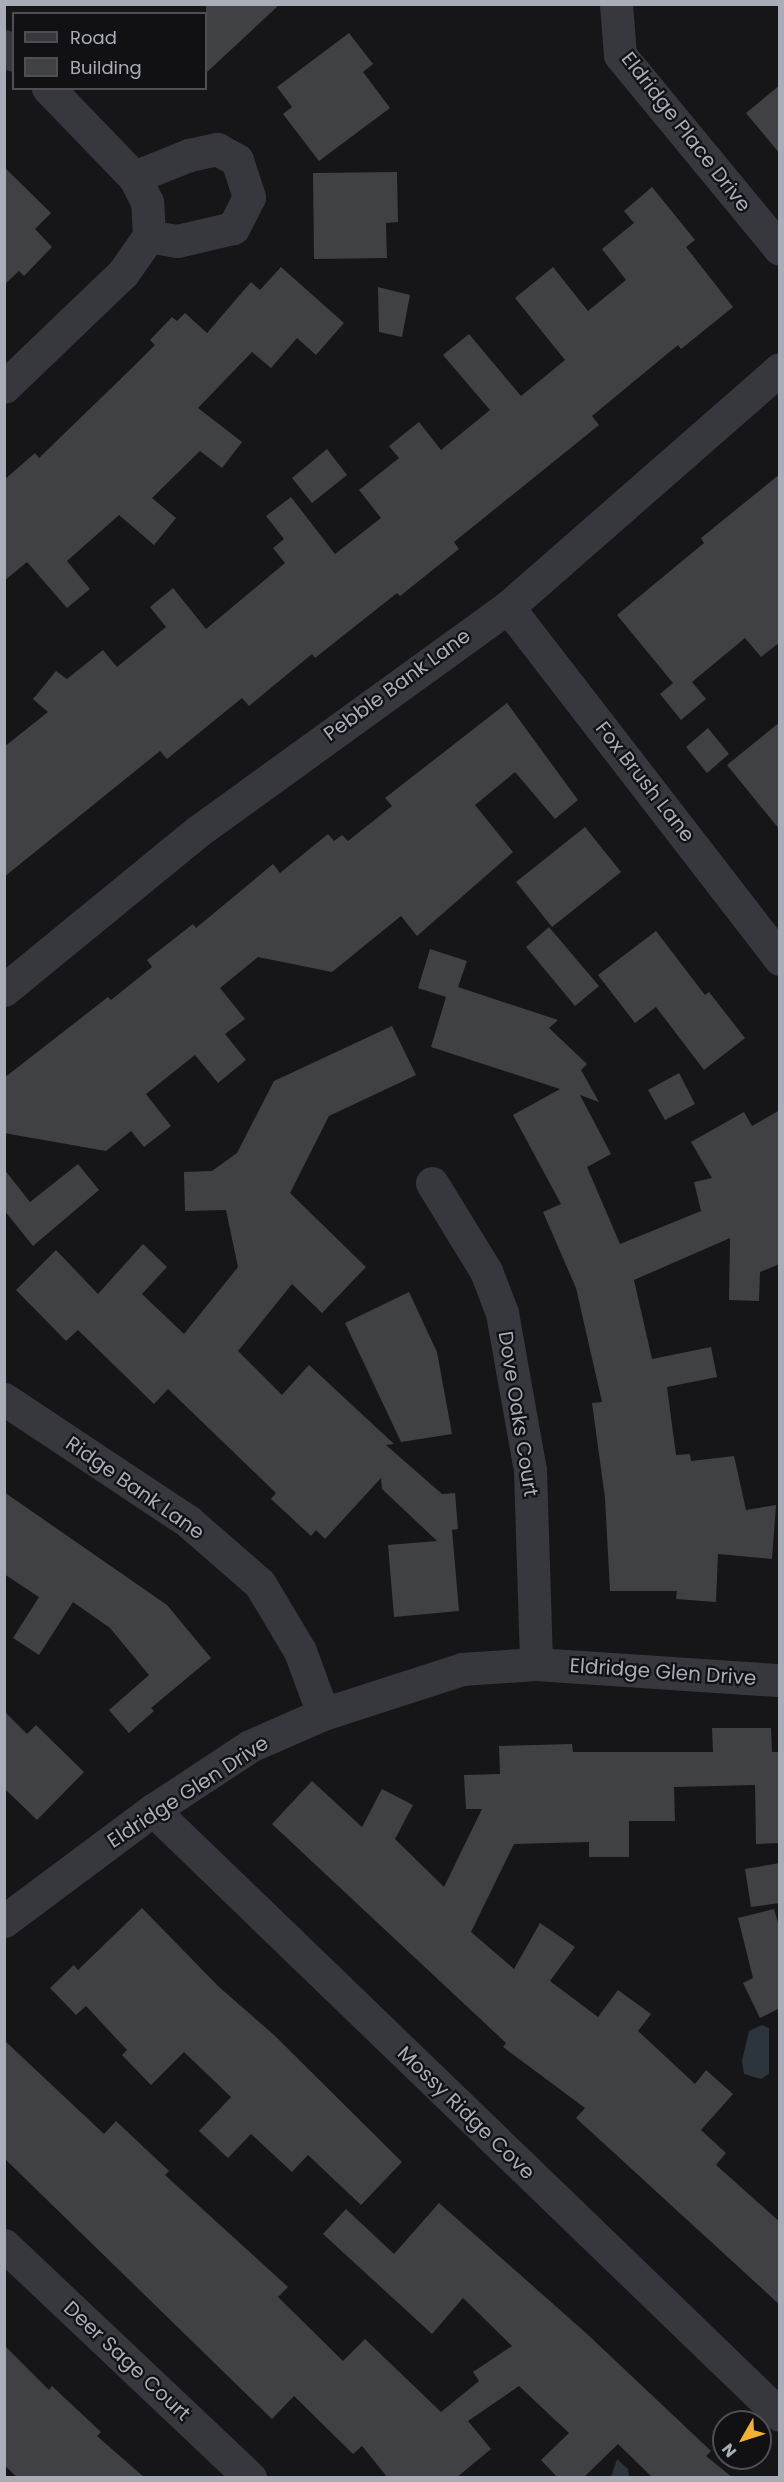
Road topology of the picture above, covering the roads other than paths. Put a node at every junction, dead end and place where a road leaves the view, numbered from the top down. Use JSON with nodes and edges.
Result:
{"nodes":[{"id":1,"x":616,"y":4,"type":"edge"},
{"id":2,"x":50,"y":90,"type":"edge"},
{"id":3,"x":141,"y":190,"type":"junction"},
{"id":4,"x":149,"y":236,"type":"junction"},
{"id":5,"x":780,"y":249,"type":"edge"},
{"id":6,"x":780,"y":369,"type":"edge"},
{"id":7,"x":4,"y":387,"type":"edge"},
{"id":8,"x":508,"y":607,"type":"junction"},
{"id":9,"x":769,"y":921,"type":"edge"},
{"id":10,"x":780,"y":959,"type":"edge"},
{"id":11,"x":4,"y":990,"type":"edge"},
{"id":12,"x":432,"y":1183,"type":"dead end"},
{"id":13,"x":4,"y":1398,"type":"edge"},
{"id":14,"x":536,"y":1664,"type":"junction"},
{"id":15,"x":780,"y":1680,"type":"edge"},
{"id":16,"x":323,"y":1714,"type":"junction"},
{"id":17,"x":153,"y":1810,"type":"junction"},
{"id":18,"x":4,"y":1921,"type":"edge"},
{"id":19,"x":4,"y":2244,"type":"edge"},
{"id":20,"x":780,"y":2415,"type":"edge"},
{"id":21,"x":250,"y":2478,"type":"edge"}],
"edges":[{"from":1,"to":5,"type":"street","name":"Eldridge Place Drive"},
{"from":2,"to":3,"type":"street"},
{"from":3,"to":4,"type":"street"},
{"from":3,"to":4,"type":"street"},
{"from":4,"to":7,"type":"street"},
{"from":6,"to":8,"type":"street","name":"Pebble Bank Lane"},
{"from":8,"to":9,"type":"street","name":"Fox Brush Lane"},
{"from":8,"to":11,"type":"street","name":"Pebble Bank Lane"},
{"from":9,"to":10,"type":"street","name":"Fox Brush Lane"},
{"from":12,"to":14,"type":"street","name":"Dove Oaks Court"},
{"from":13,"to":16,"type":"street","name":"Ridge Bank Lane"},
{"from":14,"to":15,"type":"street","name":"Eldridge Glen Drive"},
{"from":14,"to":16,"type":"street","name":"Eldridge Glen Drive"},
{"from":16,"to":17,"type":"street","name":"Eldridge Glen Drive"},
{"from":17,"to":18,"type":"street","name":"Eldridge Glen Drive"},
{"from":17,"to":20,"type":"street","name":"Mossy Ridge Cove"},
{"from":19,"to":21,"type":"street","name":"Deer Sage Court"}]}
